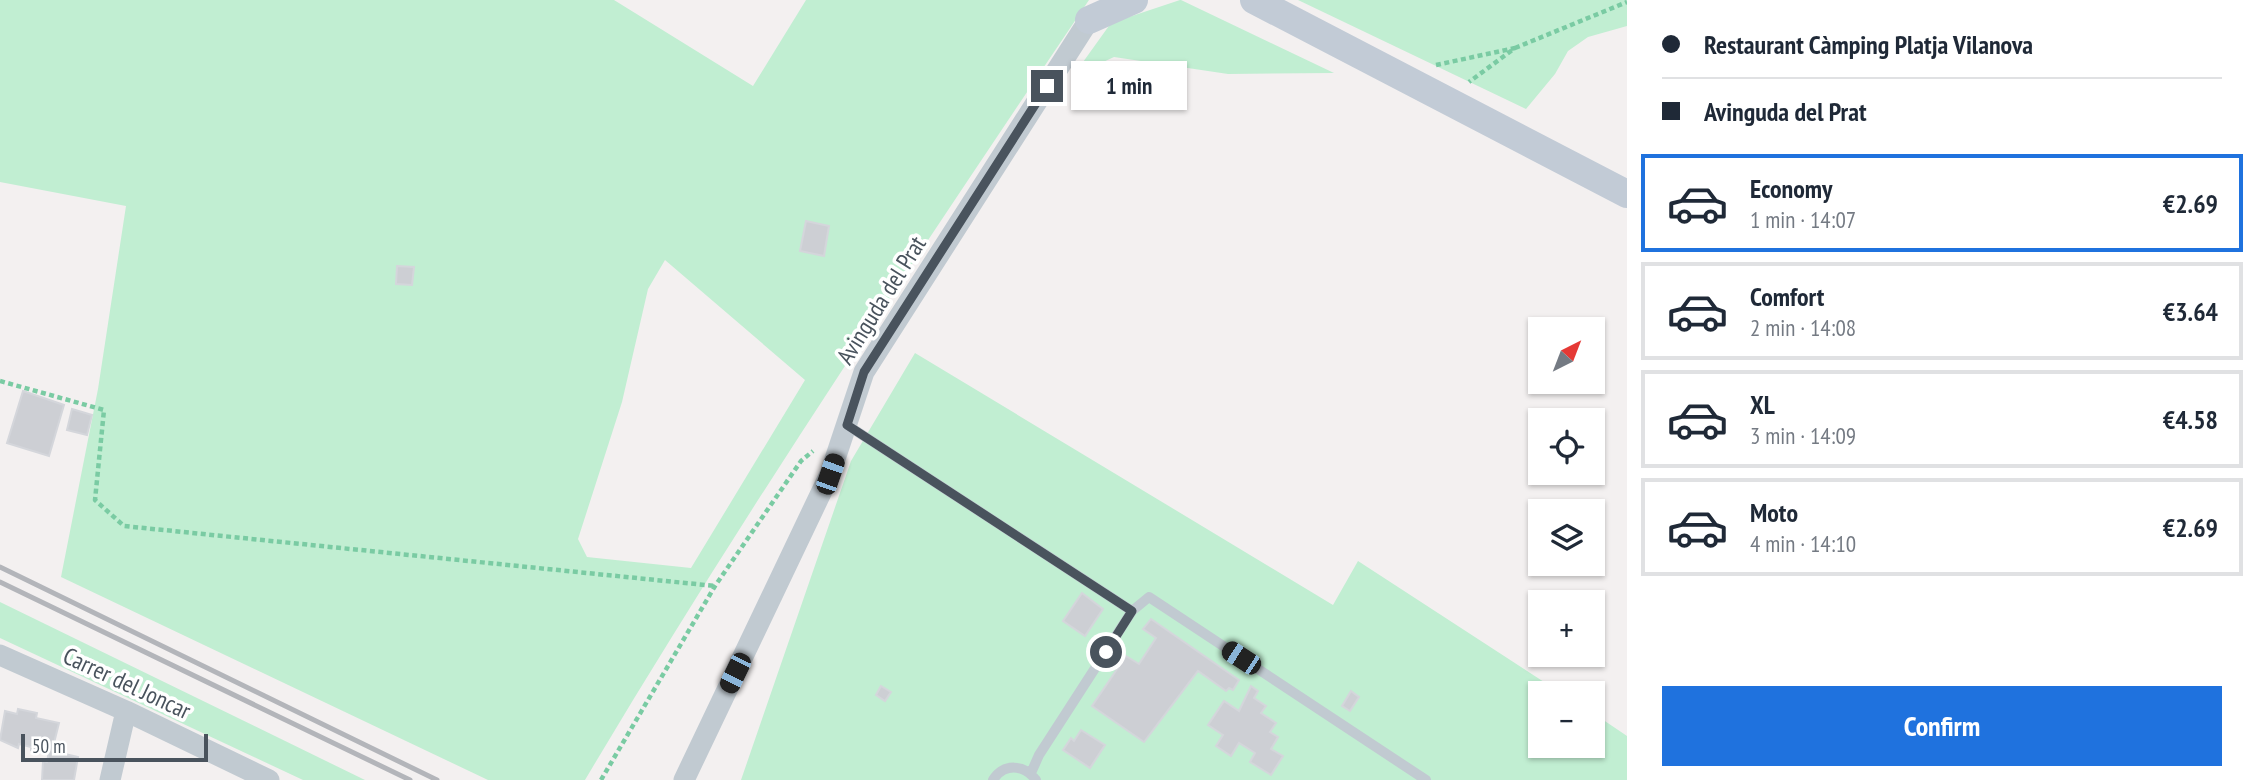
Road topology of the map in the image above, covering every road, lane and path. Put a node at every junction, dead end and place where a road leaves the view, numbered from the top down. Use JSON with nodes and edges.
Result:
{"nodes":[{"id":1,"x":1134,"y":0,"type":"edge"},
{"id":2,"x":1254,"y":0,"type":"edge"},
{"id":3,"x":1627,"y":2,"type":"edge"},
{"id":4,"x":1101,"y":7,"type":"edge"},
{"id":5,"x":1515,"y":48,"type":"junction"},
{"id":6,"x":1435,"y":65,"type":"dead end"},
{"id":7,"x":1446,"y":99,"type":"junction"},
{"id":8,"x":1627,"y":194,"type":"edge"},
{"id":9,"x":0,"y":381,"type":"edge"},
{"id":10,"x":847,"y":425,"type":"junction"},
{"id":11,"x":715,"y":586,"type":"junction"},
{"id":12,"x":1132,"y":611,"type":"junction"},
{"id":13,"x":0,"y":654,"type":"edge"},
{"id":14,"x":126,"y":710,"type":"junction"},
{"id":15,"x":1034,"y":777,"type":"edge"},
{"id":16,"x":110,"y":780,"type":"edge"},
{"id":17,"x":269,"y":780,"type":"edge"},
{"id":18,"x":601,"y":780,"type":"edge"},
{"id":19,"x":684,"y":780,"type":"edge"},
{"id":20,"x":993,"y":780,"type":"edge"},
{"id":21,"x":1426,"y":780,"type":"edge"}],
"edges":[{"from":1,"to":4,"type":"main road"},
{"from":2,"to":7,"type":"main road"},
{"from":3,"to":5,"type":"path"},
{"from":4,"to":10,"type":"street","name":"Avinguda del Prat"},
{"from":5,"to":6,"type":"path"},
{"from":5,"to":7,"type":"path"},
{"from":7,"to":8,"type":"main road"},
{"from":9,"to":11,"type":"path"},
{"from":10,"to":11,"type":"path"},
{"from":10,"to":12,"type":"lane"},
{"from":10,"to":19,"type":"street","name":"Avinguda del Prat"},
{"from":11,"to":18,"type":"path"},
{"from":12,"to":15,"type":"lane"},
{"from":12,"to":21,"type":"lane"},
{"from":13,"to":14,"type":"street","name":"Carrer del Joncar"},
{"from":14,"to":16,"type":"street"},
{"from":14,"to":17,"type":"street","name":"Carrer del Joncar"},
{"from":15,"to":20,"type":"lane"}]}
